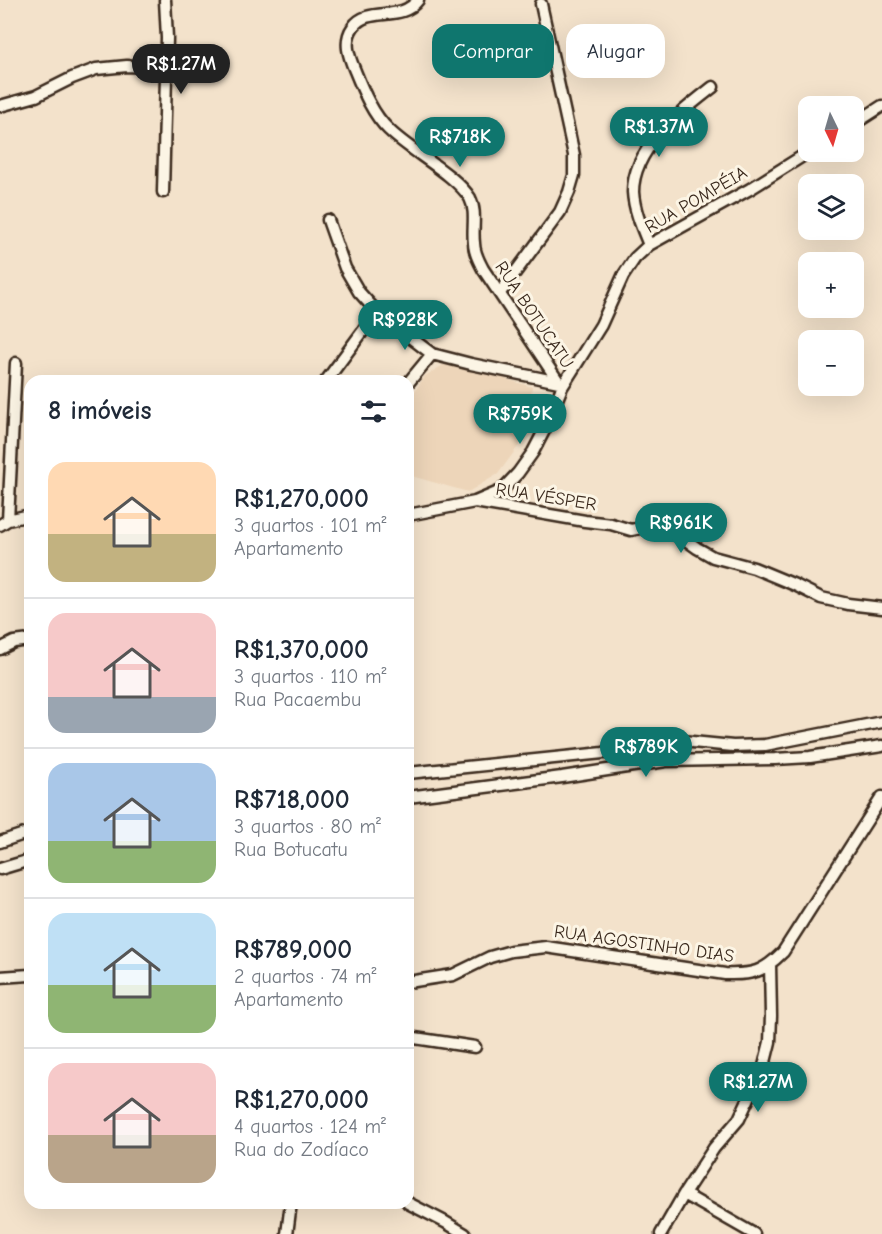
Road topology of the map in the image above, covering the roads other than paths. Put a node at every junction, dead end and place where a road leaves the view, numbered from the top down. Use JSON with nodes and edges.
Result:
{"nodes":[{"id":1,"x":165,"y":0,"type":"edge"},
{"id":2,"x":418,"y":0,"type":"edge"},
{"id":3,"x":542,"y":4,"type":"dead end"},
{"id":4,"x":166,"y":68,"type":"junction"},
{"id":5,"x":713,"y":87,"type":"dead end"},
{"id":6,"x":0,"y":106,"type":"edge"},
{"id":7,"x":882,"y":106,"type":"edge"},
{"id":8,"x":864,"y":118,"type":"edge"},
{"id":9,"x":798,"y":159,"type":"edge"},
{"id":10,"x":163,"y":192,"type":"dead end"},
{"id":11,"x":328,"y":220,"type":"dead end"},
{"id":12,"x":649,"y":245,"type":"junction"},
{"id":13,"x":500,"y":293,"type":"junction"},
{"id":14,"x":377,"y":312,"type":"junction"},
{"id":15,"x":432,"y":354,"type":"junction"},
{"id":16,"x":16,"y":363,"type":"dead end"},
{"id":17,"x":330,"y":375,"type":"edge"},
{"id":18,"x":414,"y":376,"type":"edge"},
{"id":19,"x":560,"y":384,"type":"junction"},
{"id":20,"x":475,"y":502,"type":"junction"},
{"id":21,"x":414,"y":514,"type":"edge"},
{"id":22,"x":24,"y":517,"type":"edge"},
{"id":23,"x":4,"y":522,"type":"edge"},
{"id":24,"x":882,"y":608,"type":"edge"},
{"id":25,"x":24,"y":641,"type":"edge"},
{"id":26,"x":0,"y":649,"type":"edge"},
{"id":27,"x":882,"y":722,"type":"edge"},
{"id":28,"x":882,"y":746,"type":"edge"},
{"id":29,"x":414,"y":773,"type":"edge"},
{"id":30,"x":414,"y":796,"type":"edge"},
{"id":31,"x":882,"y":797,"type":"edge"},
{"id":32,"x":24,"y":834,"type":"edge"},
{"id":33,"x":0,"y":842,"type":"edge"},
{"id":34,"x":24,"y":862,"type":"edge"},
{"id":35,"x":0,"y":869,"type":"edge"},
{"id":36,"x":770,"y":964,"type":"junction"},
{"id":37,"x":24,"y":975,"type":"edge"},
{"id":38,"x":0,"y":977,"type":"edge"},
{"id":39,"x":414,"y":981,"type":"edge"},
{"id":40,"x":414,"y":1038,"type":"edge"},
{"id":41,"x":475,"y":1047,"type":"dead end"},
{"id":42,"x":684,"y":1194,"type":"junction"},
{"id":43,"x":414,"y":1206,"type":"edge"},
{"id":44,"x":290,"y":1209,"type":"edge"},
{"id":45,"x":287,"y":1234,"type":"edge"},
{"id":46,"x":465,"y":1234,"type":"edge"},
{"id":47,"x":661,"y":1234,"type":"edge"},
{"id":48,"x":754,"y":1234,"type":"edge"}],
"edges":[{"from":1,"to":4,"type":"street"},
{"from":2,"to":13,"type":"street","name":"RUA BOTUCATU"},
{"from":3,"to":13,"type":"street"},
{"from":4,"to":6,"type":"street"},
{"from":4,"to":10,"type":"street"},
{"from":5,"to":12,"type":"street"},
{"from":7,"to":8,"type":"street"},
{"from":9,"to":12,"type":"street","name":"RUA POMPÉIA"},
{"from":11,"to":14,"type":"street"},
{"from":12,"to":19,"type":"street","name":"RUA POMPÉIA"},
{"from":13,"to":19,"type":"street","name":"RUA BOTUCATU"},
{"from":14,"to":15,"type":"street"},
{"from":14,"to":17,"type":"street"},
{"from":15,"to":18,"type":"street"},
{"from":15,"to":19,"type":"street"},
{"from":16,"to":23,"type":"street"},
{"from":19,"to":20,"type":"street","name":"RUA POMPÉIA"},
{"from":20,"to":21,"type":"street"},
{"from":20,"to":24,"type":"street","name":"RUA VÉSPER"},
{"from":22,"to":23,"type":"street"},
{"from":25,"to":26,"type":"street"},
{"from":27,"to":29,"type":"street"},
{"from":28,"to":30,"type":"street"},
{"from":31,"to":36,"type":"street"},
{"from":32,"to":33,"type":"street"},
{"from":34,"to":35,"type":"street"},
{"from":36,"to":39,"type":"street","name":"RUA AGOSTINHO DIAS"},
{"from":36,"to":42,"type":"street"},
{"from":37,"to":38,"type":"street"},
{"from":40,"to":41,"type":"street"},
{"from":42,"to":47,"type":"street"},
{"from":42,"to":48,"type":"street"},
{"from":43,"to":46,"type":"street"},
{"from":44,"to":45,"type":"street"}]}
